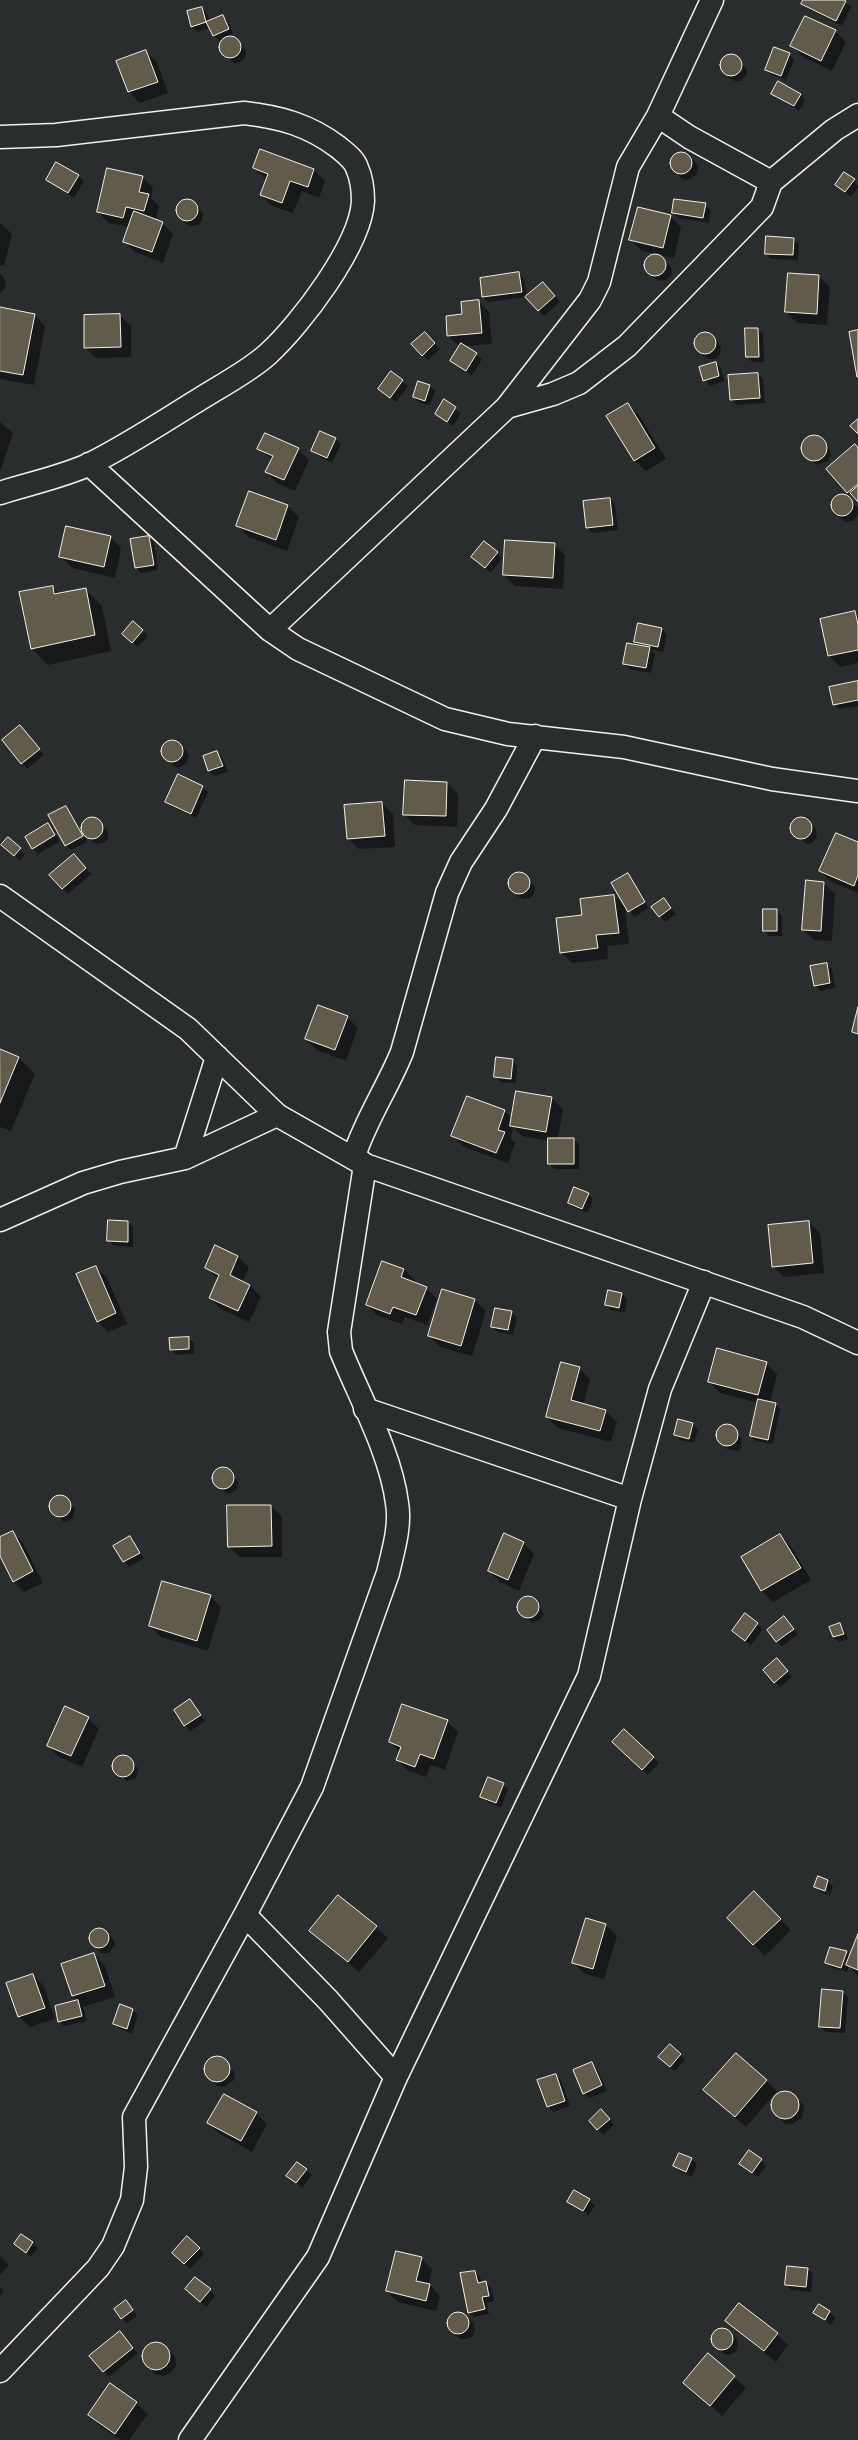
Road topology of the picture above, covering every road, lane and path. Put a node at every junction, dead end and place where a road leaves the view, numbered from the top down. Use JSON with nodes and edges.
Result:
{"nodes":[{"id":1,"x":712,"y":0,"type":"edge"},
{"id":2,"x":858,"y":115,"type":"edge"},
{"id":3,"x":658,"y":116,"type":"junction"},
{"id":4,"x":0,"y":137,"type":"edge"},
{"id":5,"x":770,"y":182,"type":"junction"},
{"id":6,"x":507,"y":407,"type":"junction"},
{"id":7,"x":89,"y":464,"type":"junction"},
{"id":8,"x":0,"y":493,"type":"edge"},
{"id":9,"x":270,"y":630,"type":"junction"},
{"id":10,"x":535,"y":736,"type":"junction"},
{"id":11,"x":858,"y":790,"type":"edge"},
{"id":12,"x":0,"y":896,"type":"edge"},
{"id":13,"x":217,"y":1057,"type":"junction"},
{"id":14,"x":277,"y":1115,"type":"junction"},
{"id":15,"x":185,"y":1158,"type":"junction"},
{"id":16,"x":365,"y":1165,"type":"junction"},
{"id":17,"x":0,"y":1220,"type":"edge"},
{"id":18,"x":704,"y":1282,"type":"junction"},
{"id":19,"x":858,"y":1343,"type":"edge"},
{"id":20,"x":365,"y":1409,"type":"junction"},
{"id":21,"x":630,"y":1499,"type":"junction"},
{"id":22,"x":245,"y":1915,"type":"junction"},
{"id":23,"x":396,"y":2077,"type":"junction"},
{"id":24,"x":0,"y":2371,"type":"edge"},
{"id":25,"x":190,"y":2440,"type":"edge"}],
"edges":[{"from":1,"to":3,"type":"street"},
{"from":2,"to":5,"type":"street"},
{"from":3,"to":5,"type":"street"},
{"from":3,"to":6,"type":"street"},
{"from":4,"to":7,"type":"street"},
{"from":5,"to":6,"type":"street"},
{"from":6,"to":9,"type":"street"},
{"from":7,"to":8,"type":"street"},
{"from":7,"to":9,"type":"street"},
{"from":9,"to":10,"type":"street"},
{"from":10,"to":11,"type":"street"},
{"from":10,"to":16,"type":"street"},
{"from":12,"to":13,"type":"street"},
{"from":13,"to":14,"type":"street"},
{"from":13,"to":15,"type":"street"},
{"from":14,"to":15,"type":"street"},
{"from":14,"to":16,"type":"street"},
{"from":15,"to":17,"type":"street"},
{"from":16,"to":18,"type":"street"},
{"from":16,"to":20,"type":"street"},
{"from":18,"to":19,"type":"street"},
{"from":18,"to":21,"type":"street"},
{"from":20,"to":21,"type":"street"},
{"from":20,"to":22,"type":"street"},
{"from":21,"to":23,"type":"street"},
{"from":22,"to":23,"type":"street"},
{"from":22,"to":24,"type":"street"},
{"from":23,"to":25,"type":"street"}]}
